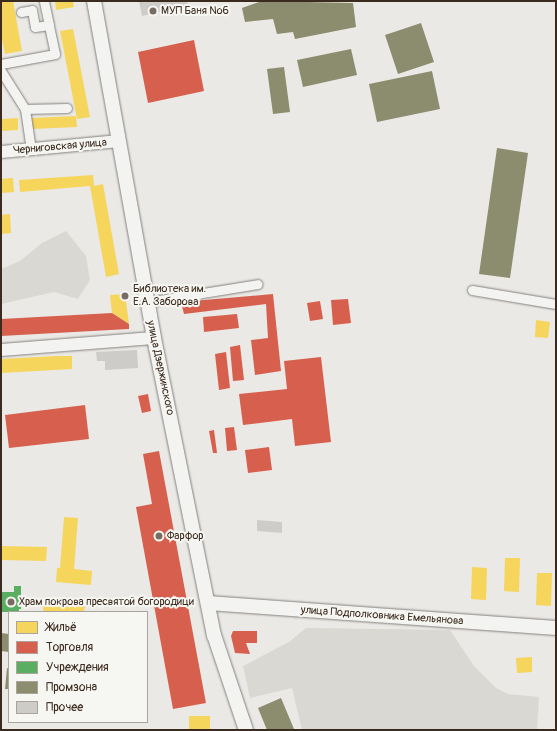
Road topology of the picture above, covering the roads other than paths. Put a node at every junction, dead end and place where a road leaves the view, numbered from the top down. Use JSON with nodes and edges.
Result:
{"nodes":[{"id":1,"x":44,"y":1,"type":"edge"},
{"id":2,"x":94,"y":1,"type":"edge"},
{"id":3,"x":21,"y":12,"type":"dead end"},
{"id":4,"x":49,"y":25,"type":"junction"},
{"id":5,"x":1,"y":64,"type":"edge"},
{"id":6,"x":1,"y":71,"type":"edge"},
{"id":7,"x":67,"y":108,"type":"dead end"},
{"id":8,"x":25,"y":109,"type":"junction"},
{"id":9,"x":119,"y":141,"type":"junction"},
{"id":10,"x":31,"y":150,"type":"junction"},
{"id":11,"x":1,"y":152,"type":"edge"},
{"id":12,"x":258,"y":284,"type":"dead end"},
{"id":13,"x":472,"y":290,"type":"dead end"},
{"id":14,"x":147,"y":302,"type":"junction"},
{"id":15,"x":556,"y":304,"type":"edge"},
{"id":16,"x":154,"y":338,"type":"junction"},
{"id":17,"x":1,"y":350,"type":"edge"},
{"id":18,"x":208,"y":603,"type":"junction"},
{"id":19,"x":556,"y":628,"type":"edge"},
{"id":20,"x":246,"y":730,"type":"edge"}],
"edges":[{"from":1,"to":4,"type":"street"},
{"from":2,"to":9,"type":"main road","name":"улица Дзержинского"},
{"from":3,"to":4,"type":"street"},
{"from":4,"to":5,"type":"street"},
{"from":6,"to":8,"type":"street"},
{"from":7,"to":8,"type":"street"},
{"from":8,"to":10,"type":"street"},
{"from":9,"to":10,"type":"main road","name":"Черниговская улица"},
{"from":9,"to":14,"type":"main road","name":"улица Дзержинского"},
{"from":10,"to":11,"type":"main road","name":"Черниговская улица"},
{"from":12,"to":14,"type":"street"},
{"from":13,"to":15,"type":"street"},
{"from":14,"to":16,"type":"main road","name":"улица Дзержинского"},
{"from":16,"to":17,"type":"main road"},
{"from":16,"to":18,"type":"main road","name":"улица Дзержинского"},
{"from":18,"to":19,"type":"main road","name":"улица Подполковника Емельянова"},
{"from":18,"to":20,"type":"main road","name":"улица Дзержинского"}]}
